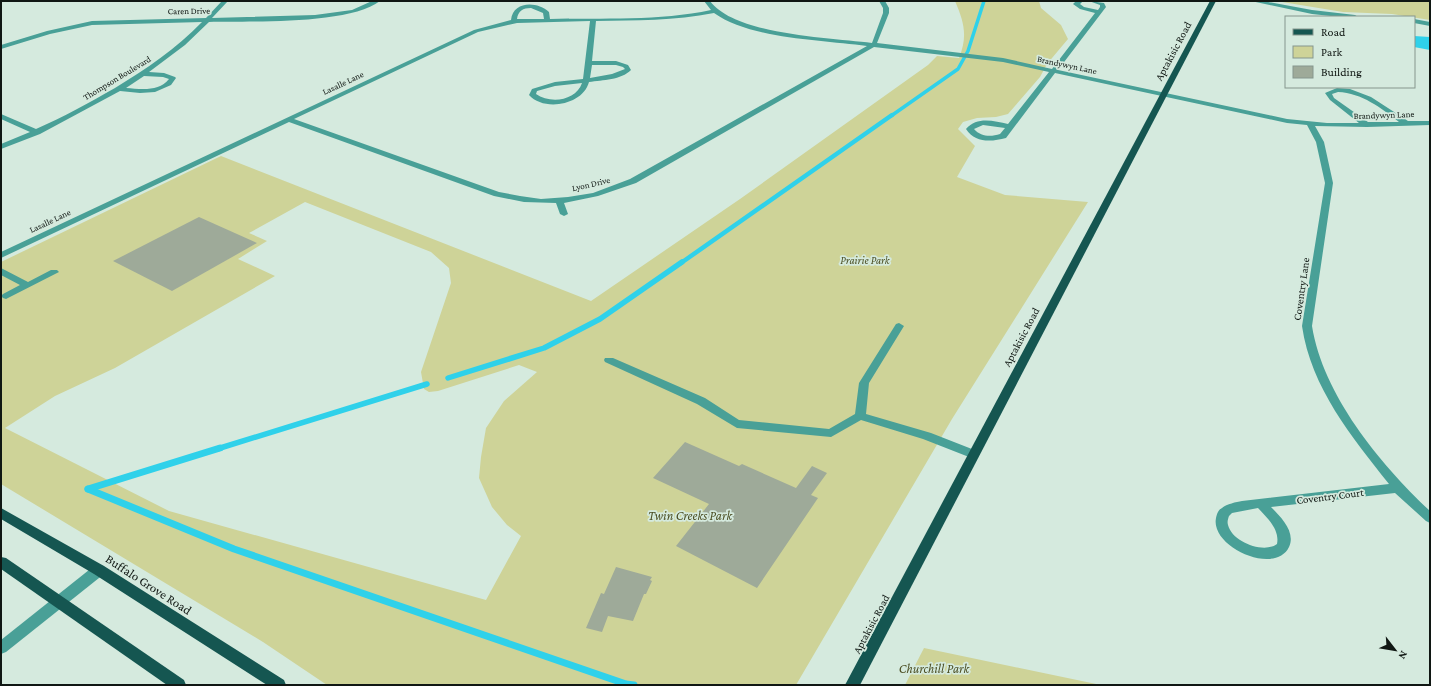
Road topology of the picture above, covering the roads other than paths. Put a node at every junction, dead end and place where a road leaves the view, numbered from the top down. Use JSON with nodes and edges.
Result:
{"nodes":[{"id":1,"x":225,"y":1,"type":"edge"},
{"id":2,"x":377,"y":1,"type":"edge"},
{"id":3,"x":707,"y":1,"type":"edge"},
{"id":4,"x":882,"y":1,"type":"edge"},
{"id":5,"x":1080,"y":1,"type":"edge"},
{"id":6,"x":1092,"y":1,"type":"edge"},
{"id":7,"x":1213,"y":1,"type":"edge"},
{"id":8,"x":1254,"y":1,"type":"edge"},
{"id":9,"x":715,"y":11,"type":"junction"},
{"id":10,"x":1099,"y":12,"type":"junction"},
{"id":11,"x":1346,"y":16,"type":"edge"},
{"id":12,"x":207,"y":19,"type":"junction"},
{"id":13,"x":593,"y":19,"type":"junction"},
{"id":14,"x":547,"y":20,"type":"junction"},
{"id":15,"x":1415,"y":21,"type":"edge"},
{"id":16,"x":514,"y":22,"type":"junction"},
{"id":17,"x":1430,"y":24,"type":"edge"},
{"id":18,"x":874,"y":44,"type":"junction"},
{"id":19,"x":1,"y":47,"type":"edge"},
{"id":20,"x":588,"y":63,"type":"junction"},
{"id":21,"x":1053,"y":72,"type":"junction"},
{"id":22,"x":141,"y":74,"type":"junction"},
{"id":23,"x":585,"y":79,"type":"junction"},
{"id":24,"x":117,"y":89,"type":"junction"},
{"id":25,"x":1163,"y":95,"type":"junction"},
{"id":26,"x":1,"y":116,"type":"edge"},
{"id":27,"x":288,"y":119,"type":"junction"},
{"id":28,"x":1406,"y":123,"type":"junction"},
{"id":29,"x":1430,"y":123,"type":"edge"},
{"id":30,"x":1310,"y":124,"type":"junction"},
{"id":31,"x":1367,"y":125,"type":"junction"},
{"id":32,"x":1010,"y":127,"type":"dead end"},
{"id":33,"x":37,"y":132,"type":"junction"},
{"id":34,"x":1,"y":147,"type":"edge"},
{"id":35,"x":559,"y":200,"type":"junction"},
{"id":36,"x":564,"y":214,"type":"dead end"},
{"id":37,"x":1,"y":255,"type":"edge"},
{"id":38,"x":1,"y":271,"type":"edge"},
{"id":39,"x":54,"y":272,"type":"dead end"},
{"id":40,"x":27,"y":285,"type":"junction"},
{"id":41,"x":6,"y":296,"type":"dead end"},
{"id":42,"x":899,"y":326,"type":"dead end"},
{"id":43,"x":609,"y":360,"type":"dead end"},
{"id":44,"x":860,"y":416,"type":"junction"},
{"id":45,"x":973,"y":454,"type":"junction"},
{"id":46,"x":1398,"y":488,"type":"junction"},
{"id":47,"x":1261,"y":504,"type":"junction"},
{"id":48,"x":1,"y":513,"type":"edge"},
{"id":49,"x":1430,"y":518,"type":"edge"},
{"id":50,"x":1,"y":562,"type":"edge"},
{"id":51,"x":99,"y":570,"type":"junction"},
{"id":52,"x":59,"y":602,"type":"junction"},
{"id":53,"x":1,"y":648,"type":"edge"},
{"id":54,"x":179,"y":685,"type":"edge"},
{"id":55,"x":279,"y":685,"type":"edge"},
{"id":56,"x":852,"y":685,"type":"edge"}],
"edges":[{"from":1,"to":12,"type":"street","name":"Thompson Boulevard"},
{"from":2,"to":12,"type":"street","name":"Caren Drive"},
{"from":3,"to":9,"type":"street","name":"Brandywyn Lane"},
{"from":4,"to":18,"type":"street"},
{"from":5,"to":10,"type":"street"},
{"from":6,"to":10,"type":"street"},
{"from":7,"to":25,"type":"main road","name":"Aptakisic Road"},
{"from":8,"to":11,"type":"street"},
{"from":9,"to":13,"type":"street","name":"Lasalle Lane"},
{"from":9,"to":18,"type":"street","name":"Brandywyn Lane"},
{"from":10,"to":21,"type":"street"},
{"from":12,"to":19,"type":"street","name":"Caren Drive"},
{"from":12,"to":22,"type":"street","name":"Thompson Boulevard"},
{"from":13,"to":14,"type":"street","name":"Lasalle Lane"},
{"from":13,"to":20,"type":"street"},
{"from":14,"to":16,"type":"street","name":"Lasalle Lane"},
{"from":14,"to":16,"type":"street"},
{"from":15,"to":17,"type":"street"},
{"from":16,"to":27,"type":"street","name":"Lasalle Lane"},
{"from":18,"to":21,"type":"street","name":"Brandywyn Lane"},
{"from":18,"to":35,"type":"street","name":"Lyon Drive"},
{"from":20,"to":23,"type":"street"},
{"from":20,"to":23,"type":"street"},
{"from":21,"to":25,"type":"street","name":"Brandywyn Lane"},
{"from":21,"to":32,"type":"street"},
{"from":22,"to":24,"type":"street","name":"Thompson Boulevard"},
{"from":22,"to":24,"type":"street"},
{"from":23,"to":23,"type":"street"},
{"from":24,"to":33,"type":"street","name":"Thompson Boulevard"},
{"from":25,"to":30,"type":"street","name":"Brandywyn Lane"},
{"from":25,"to":45,"type":"main road","name":"Aptakisic Road"},
{"from":26,"to":33,"type":"street"},
{"from":27,"to":35,"type":"street","name":"Lyon Drive"},
{"from":27,"to":37,"type":"street","name":"Lasalle Lane"},
{"from":28,"to":29,"type":"street","name":"Brandywyn Lane"},
{"from":28,"to":31,"type":"street","name":"Brandywyn Lane"},
{"from":28,"to":31,"type":"street"},
{"from":30,"to":31,"type":"street","name":"Brandywyn Lane"},
{"from":30,"to":46,"type":"street","name":"Coventry Lane"},
{"from":33,"to":34,"type":"street","name":"Thompson Boulevard"},
{"from":35,"to":36,"type":"street"},
{"from":38,"to":40,"type":"street"},
{"from":39,"to":40,"type":"street"},
{"from":40,"to":41,"type":"street"},
{"from":42,"to":44,"type":"street"},
{"from":43,"to":44,"type":"street"},
{"from":44,"to":45,"type":"street"},
{"from":45,"to":56,"type":"main road","name":"Aptakisic Road"},
{"from":46,"to":47,"type":"street","name":"Coventry Court"},
{"from":46,"to":49,"type":"street","name":"Coventry Lane"},
{"from":47,"to":47,"type":"street","name":"Coventry Court"},
{"from":48,"to":51,"type":"main road","name":"Buffalo Grove Road"},
{"from":50,"to":52,"type":"main road"},
{"from":51,"to":52,"type":"street"},
{"from":51,"to":55,"type":"main road","name":"Buffalo Grove Road"},
{"from":52,"to":53,"type":"street"},
{"from":52,"to":54,"type":"main road"}]}
